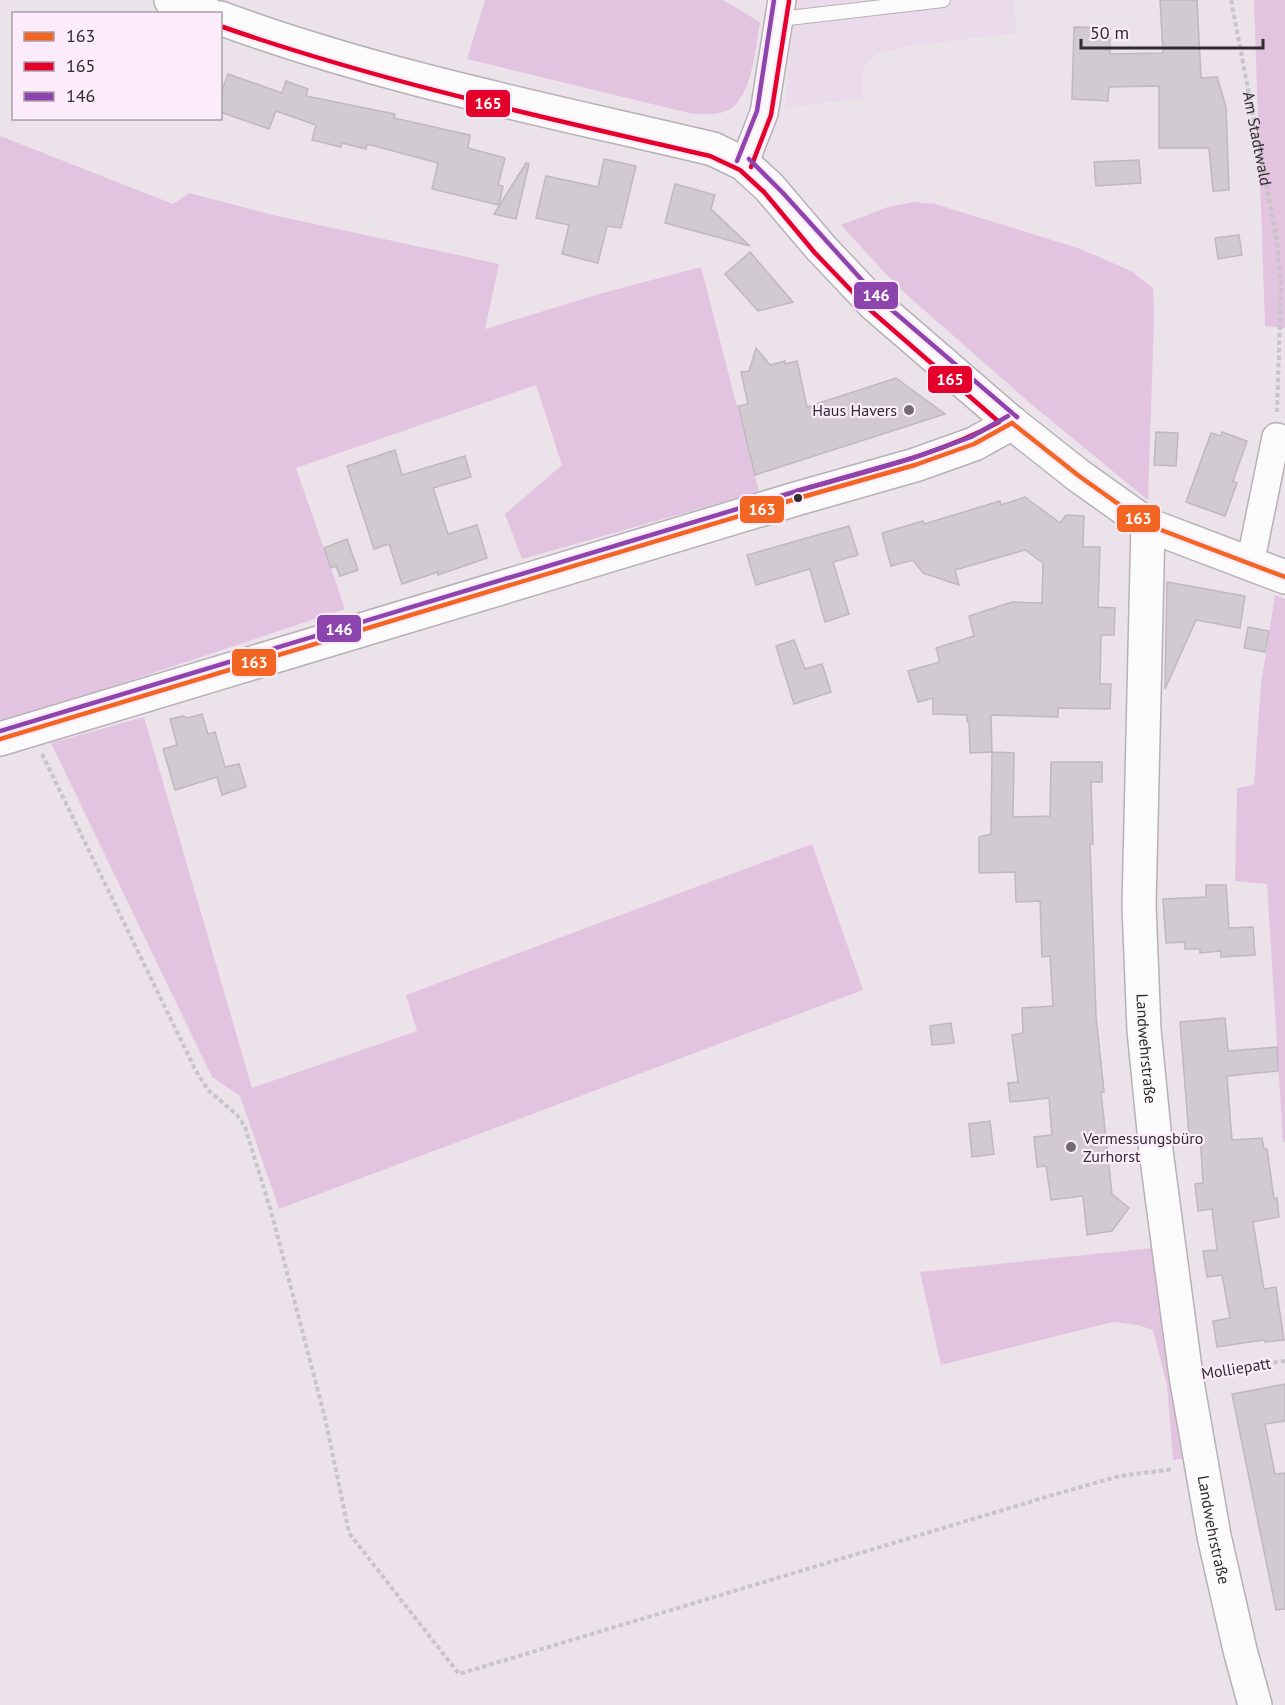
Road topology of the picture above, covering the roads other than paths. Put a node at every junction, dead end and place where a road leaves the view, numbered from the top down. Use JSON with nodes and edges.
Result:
{"nodes":[{"id":1,"x":171,"y":0,"type":"edge"},
{"id":2,"x":943,"y":0,"type":"edge"},
{"id":3,"x":781,"y":9,"type":"edge"},
{"id":4,"x":203,"y":12,"type":"edge"},
{"id":5,"x":222,"y":19,"type":"edge"},
{"id":6,"x":744,"y":164,"type":"junction"},
{"id":7,"x":1012,"y":423,"type":"junction"},
{"id":8,"x":1280,"y":438,"type":"edge"},
{"id":9,"x":1148,"y":525,"type":"junction"},
{"id":10,"x":1250,"y":564,"type":"junction"},
{"id":11,"x":1285,"y":577,"type":"edge"},
{"id":12,"x":15,"y":734,"type":"edge"},
{"id":13,"x":1255,"y":1705,"type":"edge"}],
"edges":[{"from":1,"to":4,"type":"street"},
{"from":2,"to":3,"type":"lane"},
{"from":3,"to":6,"type":"street"},
{"from":5,"to":6,"type":"street"},
{"from":6,"to":7,"type":"street"},
{"from":7,"to":9,"type":"street"},
{"from":7,"to":12,"type":"street"},
{"from":8,"to":10,"type":"street"},
{"from":9,"to":10,"type":"street"},
{"from":9,"to":13,"type":"street","name":"Landwehrstraße"},
{"from":10,"to":11,"type":"street"}]}
